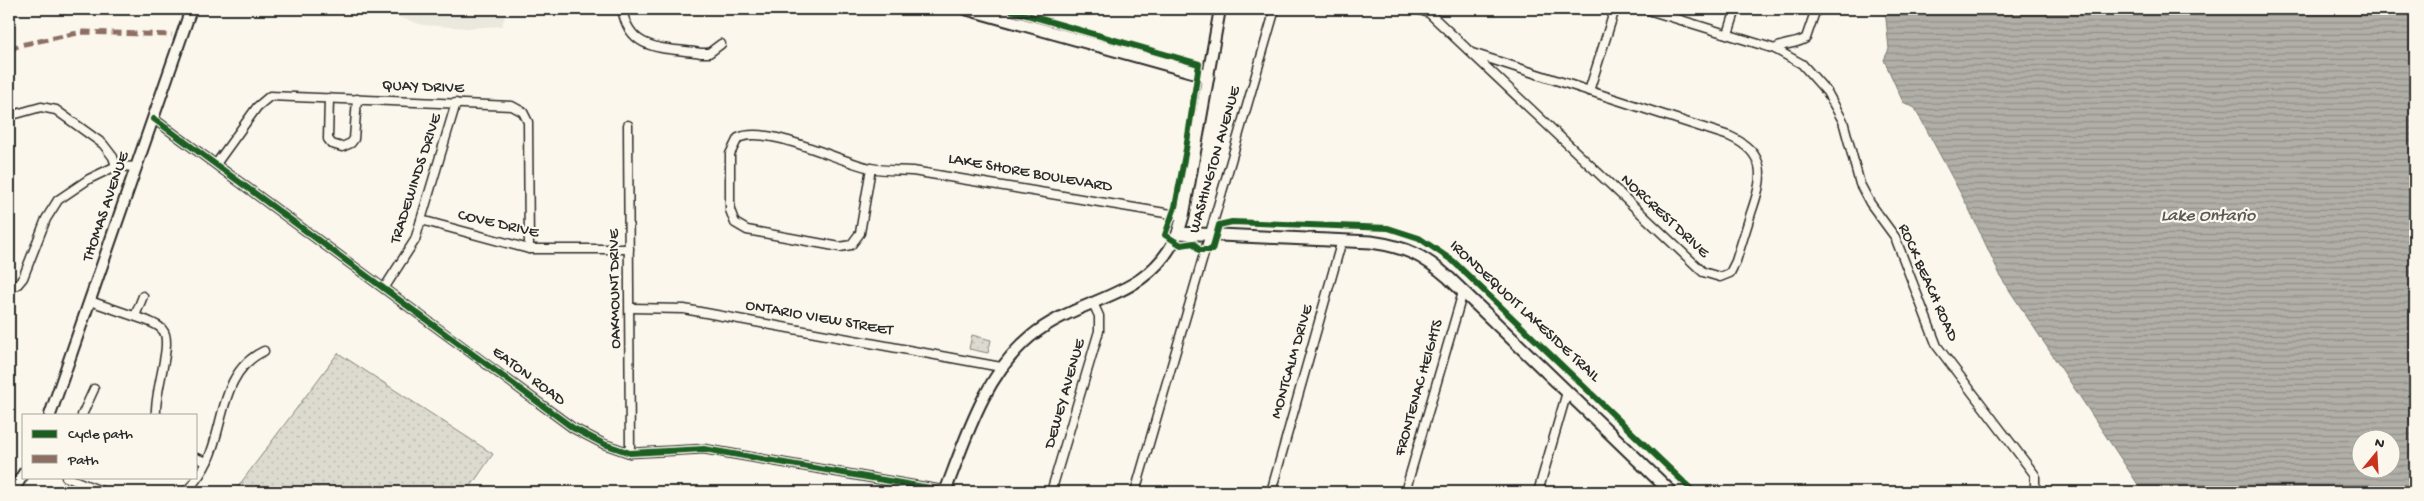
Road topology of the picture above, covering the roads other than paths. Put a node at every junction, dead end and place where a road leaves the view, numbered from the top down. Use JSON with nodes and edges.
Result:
{"nodes":[{"id":1,"x":191,"y":9,"type":"edge"},
{"id":2,"x":622,"y":9,"type":"edge"},
{"id":3,"x":967,"y":9,"type":"edge"},
{"id":4,"x":1220,"y":9,"type":"edge"},
{"id":5,"x":1275,"y":9,"type":"edge"},
{"id":6,"x":1417,"y":9,"type":"edge"},
{"id":7,"x":1615,"y":9,"type":"edge"},
{"id":8,"x":1645,"y":9,"type":"edge"},
{"id":9,"x":1736,"y":9,"type":"edge"},
{"id":10,"x":1816,"y":9,"type":"edge"},
{"id":11,"x":1663,"y":11,"type":"edge"},
{"id":12,"x":1008,"y":14,"type":"edge"},
{"id":13,"x":1728,"y":34,"type":"junction"},
{"id":14,"x":721,"y":44,"type":"dead end"},
{"id":15,"x":1775,"y":49,"type":"junction"},
{"id":16,"x":1472,"y":53,"type":"junction"},
{"id":17,"x":1208,"y":76,"type":"junction"},
{"id":18,"x":1589,"y":92,"type":"junction"},
{"id":19,"x":329,"y":98,"type":"junction"},
{"id":20,"x":357,"y":99,"type":"junction"},
{"id":21,"x":456,"y":103,"type":"junction"},
{"id":22,"x":9,"y":116,"type":"edge"},
{"id":23,"x":154,"y":119,"type":"junction"},
{"id":24,"x":628,"y":125,"type":"dead end"},
{"id":25,"x":216,"y":164,"type":"junction"},
{"id":26,"x":116,"y":166,"type":"junction"},
{"id":27,"x":137,"y":167,"type":"junction"},
{"id":28,"x":871,"y":168,"type":"junction"},
{"id":29,"x":1183,"y":216,"type":"junction"},
{"id":30,"x":421,"y":220,"type":"junction"},
{"id":31,"x":1178,"y":233,"type":"junction"},
{"id":32,"x":1209,"y":236,"type":"junction"},
{"id":33,"x":1342,"y":240,"type":"junction"},
{"id":34,"x":529,"y":249,"type":"junction"},
{"id":35,"x":629,"y":249,"type":"junction"},
{"id":36,"x":385,"y":287,"type":"junction"},
{"id":37,"x":9,"y":289,"type":"edge"},
{"id":38,"x":1462,"y":292,"type":"junction"},
{"id":39,"x":142,"y":296,"type":"dead end"},
{"id":40,"x":90,"y":301,"type":"junction"},
{"id":41,"x":1093,"y":303,"type":"junction"},
{"id":42,"x":630,"y":308,"type":"junction"},
{"id":43,"x":135,"y":316,"type":"junction"},
{"id":44,"x":264,"y":351,"type":"dead end"},
{"id":45,"x":1001,"y":367,"type":"junction"},
{"id":46,"x":94,"y":389,"type":"dead end"},
{"id":47,"x":1567,"y":392,"type":"junction"},
{"id":48,"x":50,"y":414,"type":"edge"},
{"id":49,"x":82,"y":414,"type":"edge"},
{"id":50,"x":156,"y":414,"type":"edge"},
{"id":51,"x":630,"y":453,"type":"junction"},
{"id":52,"x":198,"y":459,"type":"edge"},
{"id":53,"x":208,"y":462,"type":"junction"},
{"id":54,"x":22,"y":476,"type":"edge"},
{"id":55,"x":198,"y":476,"type":"edge"},
{"id":56,"x":69,"y":478,"type":"edge"},
{"id":57,"x":196,"y":478,"type":"edge"},
{"id":58,"x":12,"y":492,"type":"edge"},
{"id":59,"x":104,"y":492,"type":"edge"},
{"id":60,"x":186,"y":492,"type":"edge"},
{"id":61,"x":948,"y":492,"type":"edge"},
{"id":62,"x":1051,"y":492,"type":"edge"},
{"id":63,"x":1135,"y":492,"type":"edge"},
{"id":64,"x":1271,"y":492,"type":"edge"},
{"id":65,"x":1405,"y":492,"type":"edge"},
{"id":66,"x":1538,"y":492,"type":"edge"},
{"id":67,"x":1671,"y":492,"type":"edge"},
{"id":68,"x":2033,"y":492,"type":"edge"}],
"edges":[{"from":1,"to":23,"type":"main road","name":"THOMAS AVENUE"},
{"from":2,"to":14,"type":"street"},
{"from":3,"to":12,"type":"main road"},
{"from":4,"to":17,"type":"main road"},
{"from":5,"to":32,"type":"street","name":"WASHINGTON AVENUE"},
{"from":6,"to":16,"type":"street","name":"NORCREST DRIVE"},
{"from":7,"to":18,"type":"street"},
{"from":8,"to":11,"type":"street","name":"ROCK BEACH ROAD"},
{"from":9,"to":13,"type":"street"},
{"from":10,"to":15,"type":"street"},
{"from":11,"to":13,"type":"street","name":"ROCK BEACH ROAD"},
{"from":12,"to":17,"type":"main road"},
{"from":13,"to":15,"type":"street","name":"ROCK BEACH ROAD"},
{"from":15,"to":68,"type":"street","name":"ROCK BEACH ROAD"},
{"from":16,"to":18,"type":"street","name":"NORCREST DRIVE"},
{"from":16,"to":18,"type":"street","name":"NORCREST DRIVE"},
{"from":17,"to":29,"type":"main road"},
{"from":19,"to":20,"type":"street","name":"QUAY DRIVE"},
{"from":19,"to":20,"type":"street"},
{"from":19,"to":25,"type":"street","name":"QUAY DRIVE"},
{"from":20,"to":21,"type":"street","name":"QUAY DRIVE"},
{"from":21,"to":30,"type":"street","name":"TRADEWINDS DRIVE"},
{"from":21,"to":34,"type":"street","name":"QUAY DRIVE"},
{"from":22,"to":26,"type":"street"},
{"from":23,"to":25,"type":"street","name":"EATON ROAD"},
{"from":23,"to":27,"type":"main road","name":"THOMAS AVENUE"},
{"from":24,"to":35,"type":"street","name":"OAKMOUNT DRIVE"},
{"from":25,"to":36,"type":"street","name":"EATON ROAD"},
{"from":26,"to":27,"type":"street"},
{"from":26,"to":37,"type":"street"},
{"from":27,"to":40,"type":"main road","name":"THOMAS AVENUE"},
{"from":28,"to":28,"type":"street","name":"LAKE SHORE BOULEVARD"},
{"from":28,"to":29,"type":"street","name":"LAKE SHORE BOULEVARD"},
{"from":29,"to":31,"type":"main road"},
{"from":30,"to":34,"type":"street","name":"COVE DRIVE"},
{"from":30,"to":36,"type":"street","name":"TRADEWINDS DRIVE"},
{"from":31,"to":32,"type":"main road"},
{"from":31,"to":41,"type":"main road"},
{"from":32,"to":33,"type":"main road"},
{"from":32,"to":63,"type":"street","name":"WASHINGTON AVENUE"},
{"from":33,"to":38,"type":"main road"},
{"from":33,"to":64,"type":"street","name":"MONTCALM DRIVE"},
{"from":34,"to":35,"type":"street","name":"COVE DRIVE"},
{"from":35,"to":42,"type":"street","name":"OAKMOUNT DRIVE"},
{"from":36,"to":51,"type":"street","name":"EATON ROAD"},
{"from":38,"to":47,"type":"main road"},
{"from":38,"to":65,"type":"street","name":"FRONTENAC HEIGHTS"},
{"from":39,"to":43,"type":"street"},
{"from":40,"to":43,"type":"street"},
{"from":40,"to":48,"type":"main road","name":"THOMAS AVENUE"},
{"from":41,"to":45,"type":"main road"},
{"from":41,"to":62,"type":"street","name":"DEWEY AVENUE"},
{"from":42,"to":45,"type":"street","name":"ONTARIO VIEW STREET"},
{"from":42,"to":51,"type":"street","name":"OAKMOUNT DRIVE"},
{"from":43,"to":50,"type":"street"},
{"from":44,"to":53,"type":"street"},
{"from":45,"to":61,"type":"main road"},
{"from":46,"to":49,"type":"street"},
{"from":47,"to":66,"type":"street"},
{"from":47,"to":67,"type":"main road"},
{"from":51,"to":61,"type":"street","name":"EATON ROAD"},
{"from":52,"to":53,"type":"street"},
{"from":53,"to":55,"type":"street"},
{"from":54,"to":58,"type":"main road"},
{"from":56,"to":59,"type":"street"},
{"from":57,"to":60,"type":"street"}]}
